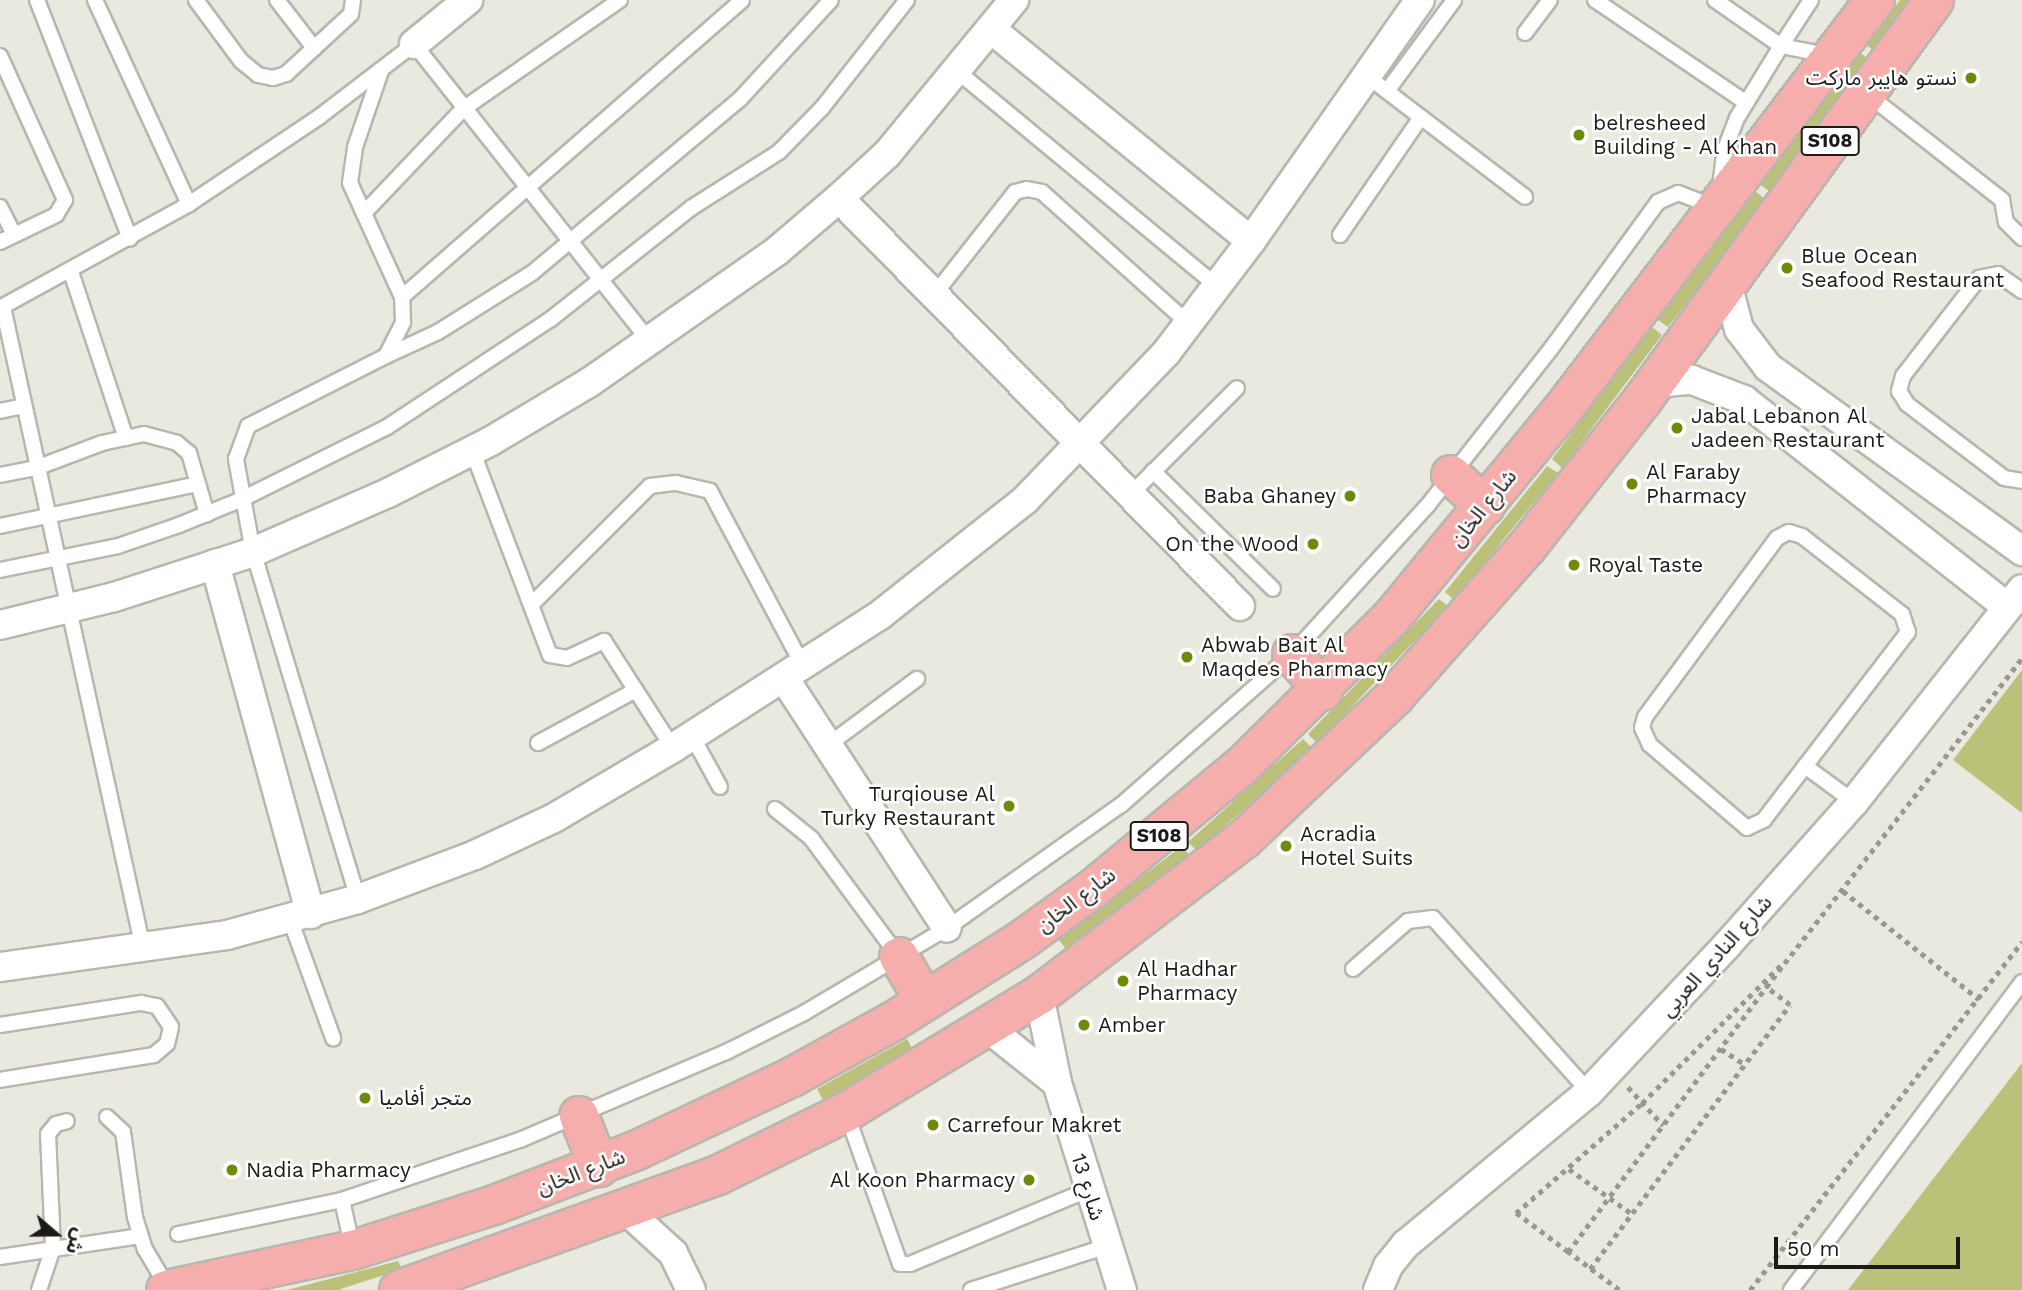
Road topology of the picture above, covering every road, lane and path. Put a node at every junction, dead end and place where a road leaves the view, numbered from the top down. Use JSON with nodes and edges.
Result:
{"nodes":[{"id":1,"x":37,"y":0,"type":"edge"},
{"id":2,"x":94,"y":0,"type":"edge"},
{"id":3,"x":196,"y":0,"type":"edge"},
{"id":4,"x":277,"y":0,"type":"edge"},
{"id":5,"x":353,"y":0,"type":"edge"},
{"id":6,"x":468,"y":0,"type":"edge"},
{"id":7,"x":620,"y":0,"type":"edge"},
{"id":8,"x":742,"y":0,"type":"edge"},
{"id":9,"x":831,"y":0,"type":"edge"},
{"id":10,"x":907,"y":0,"type":"edge"},
{"id":11,"x":1014,"y":0,"type":"edge"},
{"id":12,"x":1420,"y":0,"type":"edge"},
{"id":13,"x":1454,"y":0,"type":"edge"},
{"id":14,"x":1550,"y":0,"type":"edge"},
{"id":15,"x":1595,"y":0,"type":"edge"},
{"id":16,"x":1716,"y":0,"type":"edge"},
{"id":17,"x":1811,"y":0,"type":"edge"},
{"id":18,"x":1848,"y":0,"type":"edge"},
{"id":19,"x":1875,"y":0,"type":"edge"},
{"id":20,"x":1934,"y":0,"type":"edge"},
{"id":21,"x":991,"y":29,"type":"junction"},
{"id":22,"x":1525,"y":33,"type":"dead end"},
{"id":23,"x":414,"y":44,"type":"junction"},
{"id":24,"x":314,"y":48,"type":"junction"},
{"id":25,"x":1796,"y":49,"type":"junction"},
{"id":26,"x":0,"y":56,"type":"edge"},
{"id":27,"x":381,"y":71,"type":"junction"},
{"id":28,"x":957,"y":71,"type":"junction"},
{"id":29,"x":1377,"y":83,"type":"junction"},
{"id":30,"x":1866,"y":93,"type":"junction"},
{"id":31,"x":1745,"y":102,"type":"junction"},
{"id":32,"x":463,"y":110,"type":"junction"},
{"id":33,"x":1421,"y":117,"type":"junction"},
{"id":34,"x":527,"y":188,"type":"junction"},
{"id":35,"x":1722,"y":196,"type":"junction"},
{"id":36,"x":1525,"y":197,"type":"dead end"},
{"id":37,"x":839,"y":198,"type":"junction"},
{"id":38,"x":189,"y":204,"type":"junction"},
{"id":39,"x":0,"y":207,"type":"edge"},
{"id":40,"x":364,"y":213,"type":"junction"},
{"id":41,"x":14,"y":235,"type":"junction"},
{"id":42,"x":1340,"y":235,"type":"dead end"},
{"id":43,"x":2022,"y":238,"type":"edge"},
{"id":44,"x":130,"y":239,"type":"junction"},
{"id":45,"x":569,"y":240,"type":"junction"},
{"id":46,"x":1251,"y":241,"type":"junction"},
{"id":47,"x":0,"y":242,"type":"edge"},
{"id":48,"x":71,"y":272,"type":"junction"},
{"id":49,"x":600,"y":278,"type":"junction"},
{"id":50,"x":1727,"y":283,"type":"junction"},
{"id":51,"x":1218,"y":287,"type":"junction"},
{"id":52,"x":2022,"y":291,"type":"edge"},
{"id":53,"x":934,"y":295,"type":"junction"},
{"id":54,"x":402,"y":297,"type":"junction"},
{"id":55,"x":2,"y":308,"type":"edge"},
{"id":56,"x":1189,"y":324,"type":"junction"},
{"id":57,"x":650,"y":342,"type":"junction"},
{"id":58,"x":5,"y":348,"type":"edge"},
{"id":59,"x":386,"y":356,"type":"junction"},
{"id":60,"x":1654,"y":383,"type":"junction"},
{"id":61,"x":1237,"y":388,"type":"dead end"},
{"id":62,"x":23,"y":406,"type":"junction"},
{"id":63,"x":0,"y":411,"type":"edge"},
{"id":64,"x":126,"y":438,"type":"junction"},
{"id":65,"x":1082,"y":446,"type":"junction"},
{"id":66,"x":472,"y":450,"type":"junction"},
{"id":67,"x":36,"y":468,"type":"junction"},
{"id":68,"x":1153,"y":471,"type":"junction"},
{"id":69,"x":0,"y":475,"type":"edge"},
{"id":70,"x":1451,"y":475,"type":"junction"},
{"id":71,"x":2022,"y":481,"type":"edge"},
{"id":72,"x":198,"y":484,"type":"junction"},
{"id":73,"x":1130,"y":495,"type":"junction"},
{"id":74,"x":240,"y":500,"type":"junction"},
{"id":75,"x":1485,"y":506,"type":"junction"},
{"id":76,"x":207,"y":514,"type":"junction"},
{"id":77,"x":47,"y":517,"type":"junction"},
{"id":78,"x":0,"y":526,"type":"edge"},
{"id":79,"x":2022,"y":551,"type":"edge"},
{"id":80,"x":253,"y":552,"type":"junction"},
{"id":81,"x":56,"y":559,"type":"junction"},
{"id":82,"x":215,"y":564,"type":"junction"},
{"id":83,"x":0,"y":570,"type":"edge"},
{"id":84,"x":1273,"y":589,"type":"dead end"},
{"id":85,"x":2014,"y":598,"type":"edge"},
{"id":86,"x":531,"y":605,"type":"junction"},
{"id":87,"x":1240,"y":607,"type":"dead end"},
{"id":88,"x":67,"y":610,"type":"junction"},
{"id":89,"x":0,"y":625,"type":"edge"},
{"id":90,"x":1292,"y":654,"type":"junction"},
{"id":91,"x":2022,"y":658,"type":"edge"},
{"id":92,"x":794,"y":672,"type":"junction"},
{"id":93,"x":917,"y":679,"type":"dead end"},
{"id":94,"x":636,"y":690,"type":"junction"},
{"id":95,"x":1322,"y":690,"type":"junction"},
{"id":96,"x":682,"y":742,"type":"junction"},
{"id":97,"x":538,"y":743,"type":"dead end"},
{"id":98,"x":828,"y":745,"type":"junction"},
{"id":99,"x":1805,"y":766,"type":"junction"},
{"id":100,"x":720,"y":787,"type":"dead end"},
{"id":101,"x":1854,"y":802,"type":"junction"},
{"id":102,"x":775,"y":809,"type":"dead end"},
{"id":103,"x":1843,"y":891,"type":"junction"},
{"id":104,"x":358,"y":899,"type":"junction"},
{"id":105,"x":301,"y":916,"type":"junction"},
{"id":106,"x":947,"y":928,"type":"junction"},
{"id":107,"x":2022,"y":942,"type":"edge"},
{"id":108,"x":143,"y":948,"type":"junction"},
{"id":109,"x":899,"y":957,"type":"junction"},
{"id":110,"x":1788,"y":959,"type":"junction"},
{"id":111,"x":0,"y":967,"type":"edge"},
{"id":112,"x":1353,"y":969,"type":"dead end"},
{"id":113,"x":2022,"y":982,"type":"edge"},
{"id":114,"x":1766,"y":987,"type":"junction"},
{"id":115,"x":1039,"y":995,"type":"junction"},
{"id":116,"x":1979,"y":999,"type":"junction"},
{"id":117,"x":925,"y":1001,"type":"junction"},
{"id":118,"x":0,"y":1026,"type":"edge"},
{"id":119,"x":988,"y":1028,"type":"junction"},
{"id":120,"x":333,"y":1038,"type":"dead end"},
{"id":121,"x":1721,"y":1049,"type":"junction"},
{"id":122,"x":1744,"y":1064,"type":"junction"},
{"id":123,"x":1613,"y":1069,"type":"junction"},
{"id":124,"x":794,"y":1076,"type":"junction"},
{"id":125,"x":0,"y":1080,"type":"edge"},
{"id":126,"x":1057,"y":1083,"type":"junction"},
{"id":127,"x":1589,"y":1093,"type":"junction"},
{"id":128,"x":1642,"y":1103,"type":"junction"},
{"id":129,"x":846,"y":1112,"type":"junction"},
{"id":130,"x":579,"y":1116,"type":"junction"},
{"id":131,"x":107,"y":1117,"type":"dead end"},
{"id":132,"x":67,"y":1121,"type":"dead end"},
{"id":133,"x":1663,"y":1125,"type":"junction"},
{"id":134,"x":599,"y":1167,"type":"junction"},
{"id":135,"x":1569,"y":1169,"type":"junction"},
{"id":136,"x":690,"y":1186,"type":"junction"},
{"id":137,"x":1088,"y":1190,"type":"junction"},
{"id":138,"x":1610,"y":1198,"type":"junction"},
{"id":139,"x":342,"y":1200,"type":"junction"},
{"id":140,"x":626,"y":1210,"type":"junction"},
{"id":141,"x":1632,"y":1213,"type":"junction"},
{"id":142,"x":178,"y":1234,"type":"dead end"},
{"id":143,"x":140,"y":1236,"type":"junction"},
{"id":144,"x":1107,"y":1246,"type":"junction"},
{"id":145,"x":53,"y":1248,"type":"junction"},
{"id":146,"x":353,"y":1250,"type":"junction"},
{"id":147,"x":1568,"y":1252,"type":"junction"},
{"id":148,"x":0,"y":1257,"type":"edge"},
{"id":149,"x":1590,"y":1269,"type":"junction"},
{"id":150,"x":411,"y":1288,"type":"edge"},
{"id":151,"x":39,"y":1290,"type":"edge"},
{"id":152,"x":167,"y":1290,"type":"edge"},
{"id":153,"x":691,"y":1290,"type":"edge"},
{"id":154,"x":971,"y":1290,"type":"edge"},
{"id":155,"x":1122,"y":1290,"type":"edge"},
{"id":156,"x":1378,"y":1290,"type":"edge"},
{"id":157,"x":1619,"y":1290,"type":"edge"},
{"id":158,"x":1750,"y":1290,"type":"edge"},
{"id":159,"x":1791,"y":1290,"type":"edge"}],
"edges":[{"from":1,"to":44,"type":"lane"},
{"from":2,"to":38,"type":"lane"},
{"from":3,"to":24,"type":"lane"},
{"from":4,"to":24,"type":"lane"},
{"from":5,"to":24,"type":"lane"},
{"from":6,"to":23,"type":"street"},
{"from":7,"to":32,"type":"lane"},
{"from":8,"to":34,"type":"lane"},
{"from":9,"to":45,"type":"lane"},
{"from":10,"to":49,"type":"lane"},
{"from":11,"to":21,"type":"street"},
{"from":12,"to":29,"type":"street"},
{"from":13,"to":29,"type":"lane"},
{"from":14,"to":22,"type":"lane"},
{"from":15,"to":31,"type":"lane"},
{"from":16,"to":25,"type":"lane"},
{"from":17,"to":25,"type":"lane"},
{"from":18,"to":25,"type":"main road"},
{"from":19,"to":35,"type":"main road","name":"شارع الخان","number":"S108"},
{"from":20,"to":30,"type":"main road","number":"S108"},
{"from":21,"to":28,"type":"street"},
{"from":21,"to":46,"type":"street"},
{"from":23,"to":27,"type":"lane"},
{"from":23,"to":32,"type":"lane"},
{"from":25,"to":31,"type":"lane"},
{"from":25,"to":35,"type":"main road"},
{"from":26,"to":41,"type":"lane"},
{"from":27,"to":38,"type":"lane"},
{"from":27,"to":40,"type":"lane"},
{"from":28,"to":37,"type":"street"},
{"from":28,"to":51,"type":"lane"},
{"from":29,"to":33,"type":"lane"},
{"from":29,"to":46,"type":"street"},
{"from":30,"to":43,"type":"lane"},
{"from":30,"to":50,"type":"main road","number":"S108"},
{"from":31,"to":35,"type":"lane"},
{"from":32,"to":34,"type":"lane"},
{"from":32,"to":40,"type":"lane"},
{"from":33,"to":36,"type":"lane"},
{"from":33,"to":42,"type":"lane"},
{"from":34,"to":45,"type":"lane"},
{"from":34,"to":54,"type":"lane"},
{"from":35,"to":70,"type":"lane"},
{"from":35,"to":75,"type":"main road","name":"شارع الخان","number":"S108"},
{"from":37,"to":53,"type":"street"},
{"from":37,"to":57,"type":"street"},
{"from":38,"to":44,"type":"lane"},
{"from":39,"to":41,"type":"lane"},
{"from":40,"to":54,"type":"lane"},
{"from":41,"to":47,"type":"lane"},
{"from":44,"to":48,"type":"lane"},
{"from":45,"to":49,"type":"lane"},
{"from":45,"to":59,"type":"lane"},
{"from":46,"to":51,"type":"street"},
{"from":48,"to":55,"type":"lane"},
{"from":48,"to":64,"type":"lane"},
{"from":49,"to":57,"type":"lane"},
{"from":49,"to":74,"type":"lane"},
{"from":50,"to":60,"type":"main road","number":"S108"},
{"from":50,"to":79,"type":"street"},
{"from":51,"to":56,"type":"street"},
{"from":52,"to":71,"type":"lane"},
{"from":53,"to":56,"type":"lane"},
{"from":53,"to":65,"type":"street"},
{"from":54,"to":59,"type":"lane"},
{"from":55,"to":58,"type":"lane"},
{"from":56,"to":65,"type":"street"},
{"from":57,"to":66,"type":"street"},
{"from":58,"to":62,"type":"lane"},
{"from":59,"to":74,"type":"lane"},
{"from":60,"to":85,"type":"street"},
{"from":60,"to":115,"type":"main road","number":"S108"},
{"from":61,"to":68,"type":"lane"},
{"from":62,"to":63,"type":"lane"},
{"from":62,"to":67,"type":"lane"},
{"from":64,"to":67,"type":"lane"},
{"from":64,"to":72,"type":"lane"},
{"from":65,"to":73,"type":"street"},
{"from":65,"to":92,"type":"street"},
{"from":66,"to":80,"type":"street"},
{"from":66,"to":86,"type":"lane"},
{"from":67,"to":69,"type":"lane"},
{"from":67,"to":77,"type":"lane"},
{"from":68,"to":73,"type":"lane"},
{"from":68,"to":84,"type":"lane"},
{"from":70,"to":75,"type":"main road"},
{"from":70,"to":90,"type":"lane"},
{"from":72,"to":76,"type":"lane"},
{"from":72,"to":77,"type":"lane"},
{"from":73,"to":87,"type":"street"},
{"from":74,"to":76,"type":"lane"},
{"from":74,"to":80,"type":"lane"},
{"from":75,"to":95,"type":"main road","name":"شارع الخان","number":"S108"},
{"from":76,"to":81,"type":"lane"},
{"from":77,"to":78,"type":"lane"},
{"from":77,"to":81,"type":"lane"},
{"from":80,"to":82,"type":"street"},
{"from":80,"to":104,"type":"lane"},
{"from":81,"to":83,"type":"lane"},
{"from":81,"to":88,"type":"lane"},
{"from":82,"to":88,"type":"street"},
{"from":82,"to":105,"type":"street"},
{"from":85,"to":101,"type":"street","name":"شارع النادي العربي"},
{"from":86,"to":92,"type":"lane"},
{"from":86,"to":94,"type":"lane"},
{"from":88,"to":89,"type":"street"},
{"from":88,"to":108,"type":"lane"},
{"from":90,"to":95,"type":"main road"},
{"from":90,"to":106,"type":"lane"},
{"from":91,"to":103,"type":"path"},
{"from":92,"to":96,"type":"street"},
{"from":92,"to":98,"type":"street"},
{"from":93,"to":98,"type":"lane"},
{"from":94,"to":96,"type":"lane"},
{"from":94,"to":97,"type":"lane"},
{"from":95,"to":117,"type":"main road","name":"شارع الخان","number":"S108"},
{"from":96,"to":100,"type":"lane"},
{"from":96,"to":104,"type":"street"},
{"from":98,"to":106,"type":"street"},
{"from":99,"to":99,"type":"lane"},
{"from":99,"to":101,"type":"lane"},
{"from":101,"to":123,"type":"street","name":"شارع النادي العربي"},
{"from":102,"to":109,"type":"lane"},
{"from":103,"to":110,"type":"path"},
{"from":103,"to":116,"type":"path"},
{"from":104,"to":105,"type":"street"},
{"from":105,"to":108,"type":"street"},
{"from":105,"to":120,"type":"lane"},
{"from":106,"to":109,"type":"lane"},
{"from":107,"to":116,"type":"path"},
{"from":108,"to":111,"type":"street"},
{"from":109,"to":117,"type":"main road"},
{"from":109,"to":130,"type":"lane"},
{"from":110,"to":114,"type":"path"},
{"from":110,"to":128,"type":"path"},
{"from":112,"to":127,"type":"lane"},
{"from":113,"to":159,"type":"lane"},
{"from":114,"to":121,"type":"path"},
{"from":114,"to":122,"type":"path"},
{"from":115,"to":119,"type":"main road","number":"S108"},
{"from":115,"to":126,"type":"street","name":"شارع 13"},
{"from":116,"to":158,"type":"path"},
{"from":117,"to":124,"type":"main road","name":"شارع الخان","number":"S108"},
{"from":118,"to":125,"type":"lane"},
{"from":119,"to":126,"type":"street"},
{"from":119,"to":129,"type":"main road","number":"S108"},
{"from":121,"to":122,"type":"path"},
{"from":121,"to":133,"type":"path"},
{"from":122,"to":141,"type":"path"},
{"from":123,"to":127,"type":"street","name":"شارع النادي العربي"},
{"from":123,"to":128,"type":"path"},
{"from":124,"to":134,"type":"main road","name":"شارع الخان","number":"S108"},
{"from":124,"to":136,"type":"main road"},
{"from":126,"to":137,"type":"street","name":"شارع 13"},
{"from":127,"to":156,"type":"street","name":"شارع النادي العربي"},
{"from":128,"to":133,"type":"path"},
{"from":128,"to":135,"type":"path"},
{"from":129,"to":136,"type":"main road","number":"S108"},
{"from":129,"to":137,"type":"lane"},
{"from":130,"to":134,"type":"main road"},
{"from":130,"to":139,"type":"lane"},
{"from":131,"to":143,"type":"lane"},
{"from":132,"to":145,"type":"lane"},
{"from":133,"to":138,"type":"path"},
{"from":134,"to":146,"type":"main road","name":"شارع الخان","number":"S108"},
{"from":135,"to":138,"type":"path"},
{"from":135,"to":147,"type":"path"},
{"from":136,"to":140,"type":"main road","number":"S108"},
{"from":137,"to":144,"type":"street","name":"شارع 13"},
{"from":138,"to":141,"type":"path"},
{"from":138,"to":147,"type":"path"},
{"from":139,"to":142,"type":"lane"},
{"from":139,"to":146,"type":"lane"},
{"from":140,"to":150,"type":"main road","number":"S108"},
{"from":140,"to":153,"type":"street"},
{"from":141,"to":149,"type":"path"},
{"from":143,"to":145,"type":"lane"},
{"from":143,"to":152,"type":"lane"},
{"from":144,"to":154,"type":"lane"},
{"from":144,"to":155,"type":"street","name":"شارع 13"},
{"from":145,"to":148,"type":"lane"},
{"from":145,"to":151,"type":"lane"},
{"from":146,"to":152,"type":"main road","name":"شارع الخان","number":"S108"},
{"from":147,"to":149,"type":"path"},
{"from":149,"to":157,"type":"path"}]}
